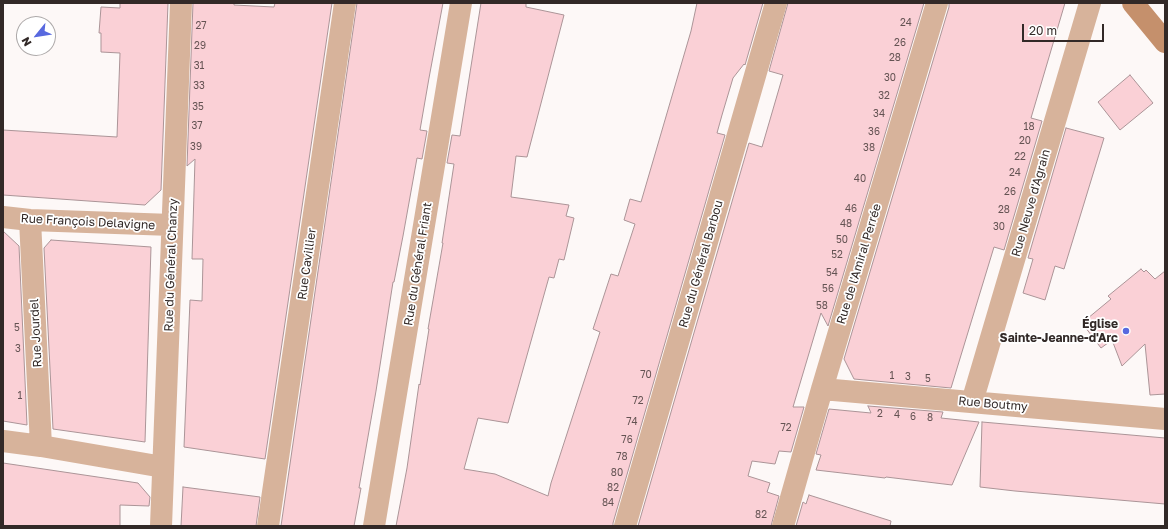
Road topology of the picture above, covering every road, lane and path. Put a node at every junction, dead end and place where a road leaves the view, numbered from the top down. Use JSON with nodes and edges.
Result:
{"nodes":[{"id":1,"x":181,"y":3,"type":"edge"},
{"id":2,"x":345,"y":3,"type":"edge"},
{"id":3,"x":461,"y":3,"type":"edge"},
{"id":4,"x":776,"y":3,"type":"edge"},
{"id":5,"x":937,"y":3,"type":"edge"},
{"id":6,"x":1090,"y":3,"type":"edge"},
{"id":7,"x":1132,"y":3,"type":"edge"},
{"id":8,"x":1165,"y":42,"type":"edge"},
{"id":9,"x":3,"y":217,"type":"edge"},
{"id":10,"x":30,"y":220,"type":"junction"},
{"id":11,"x":172,"y":225,"type":"junction"},
{"id":12,"x":822,"y":390,"type":"junction"},
{"id":13,"x":972,"y":402,"type":"junction"},
{"id":14,"x":1165,"y":419,"type":"edge"},
{"id":15,"x":3,"y":441,"type":"edge"},
{"id":16,"x":41,"y":446,"type":"junction"},
{"id":17,"x":163,"y":467,"type":"junction"},
{"id":18,"x":161,"y":526,"type":"edge"},
{"id":19,"x":268,"y":526,"type":"edge"},
{"id":20,"x":374,"y":526,"type":"edge"},
{"id":21,"x":625,"y":526,"type":"edge"},
{"id":22,"x":783,"y":526,"type":"edge"}],
"edges":[{"from":1,"to":11,"type":"street","name":"Rue du Général Chanzy"},
{"from":2,"to":19,"type":"street","name":"Rue Cavillier"},
{"from":3,"to":20,"type":"street","name":"Rue du Général Friant"},
{"from":4,"to":21,"type":"street","name":"Rue du Général Barbou"},
{"from":5,"to":12,"type":"street","name":"Rue de l'Amiral Perrée"},
{"from":6,"to":13,"type":"street","name":"Rue Neuve d'Agrain"},
{"from":7,"to":8,"type":"main road"},
{"from":9,"to":10,"type":"street","name":"Rue François Delavigne"},
{"from":10,"to":11,"type":"street","name":"Rue François Delavigne"},
{"from":10,"to":16,"type":"street","name":"Rue Jourdel"},
{"from":11,"to":17,"type":"street","name":"Rue du Général Chanzy"},
{"from":12,"to":13,"type":"street","name":"Rue Boutmy"},
{"from":12,"to":22,"type":"street","name":"Rue de l'Amiral Perrée"},
{"from":13,"to":14,"type":"street","name":"Rue Boutmy"},
{"from":15,"to":16,"type":"street"},
{"from":16,"to":17,"type":"street"},
{"from":17,"to":18,"type":"street","name":"Rue du Général Chanzy"}]}
